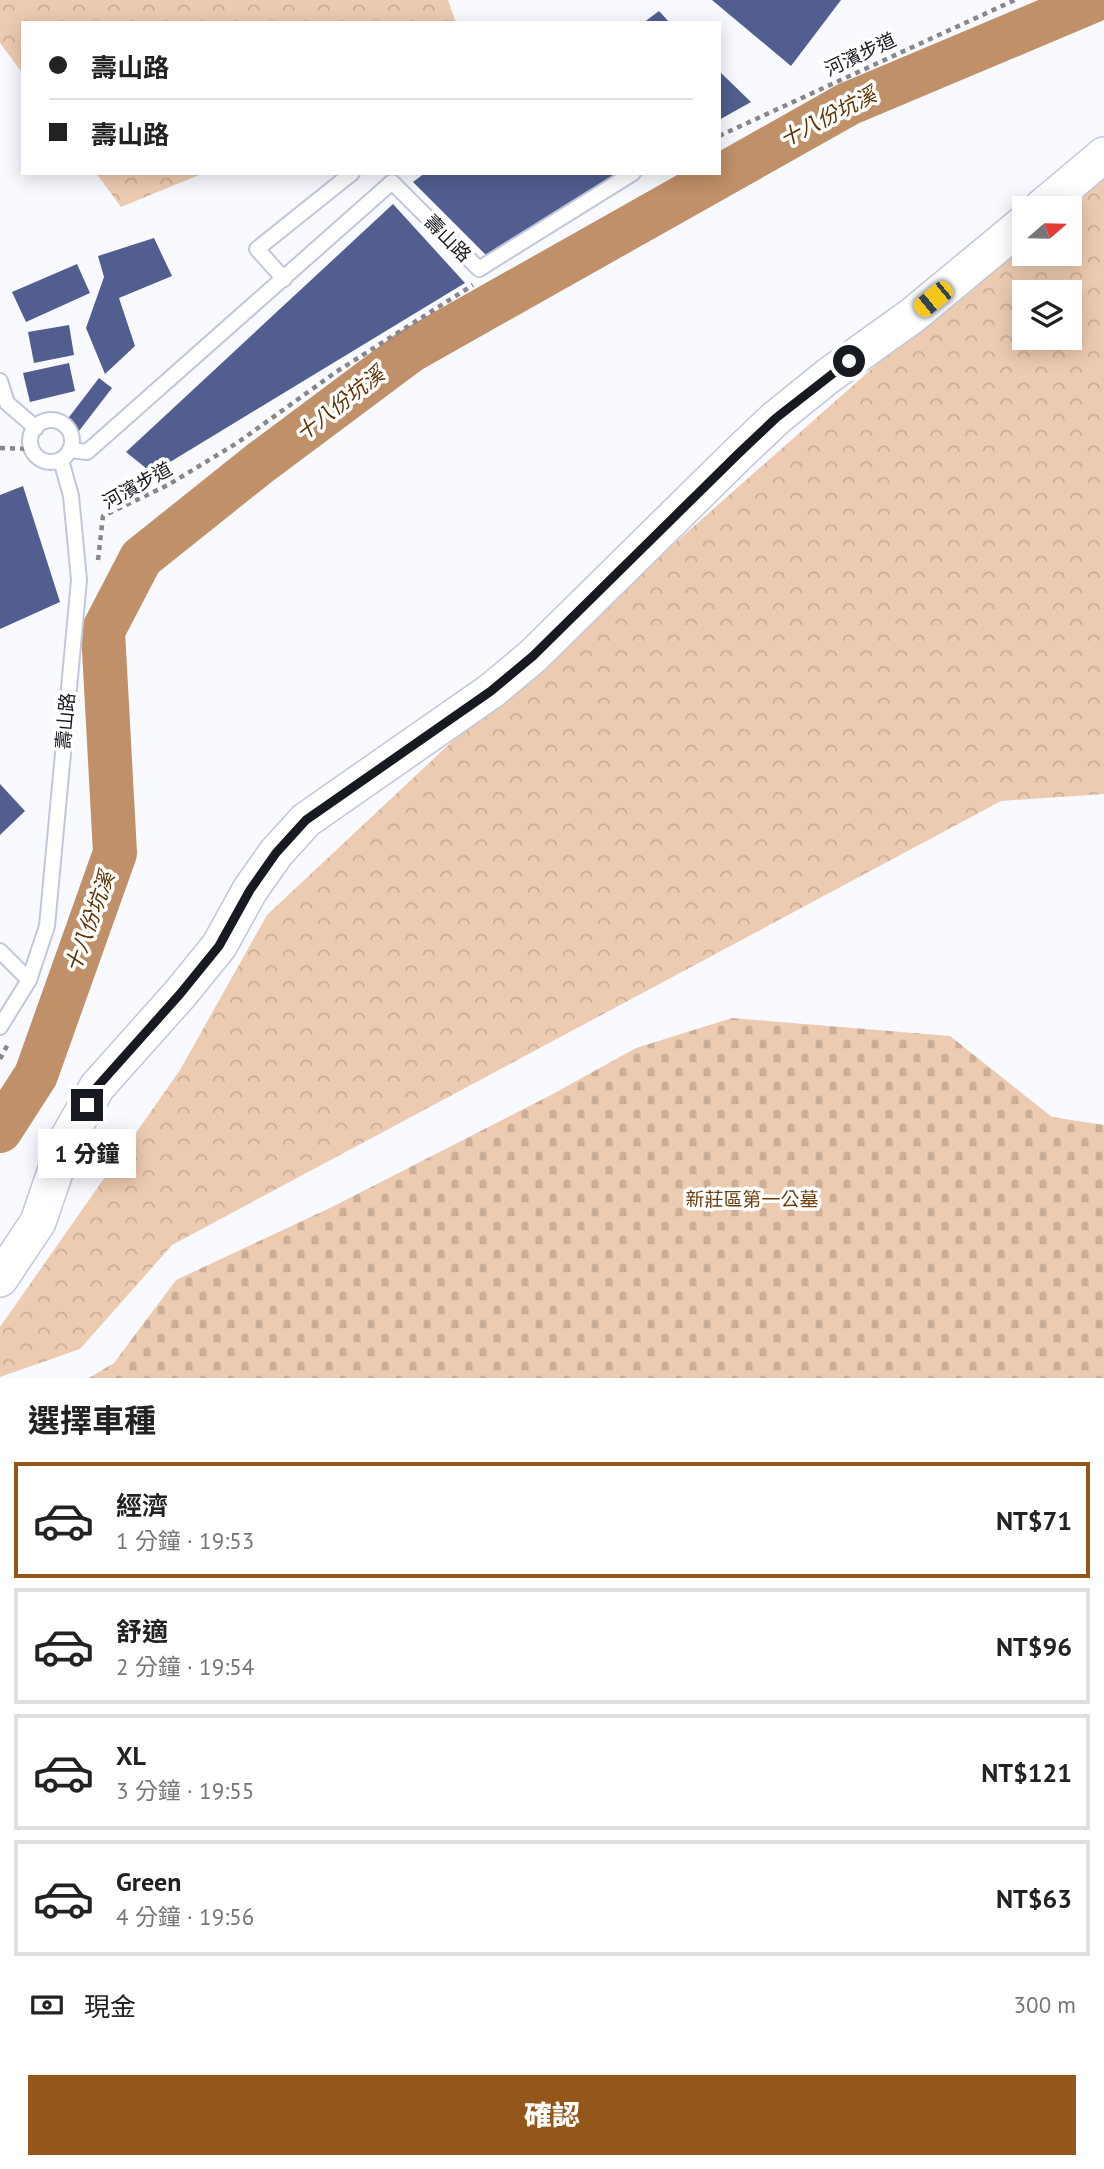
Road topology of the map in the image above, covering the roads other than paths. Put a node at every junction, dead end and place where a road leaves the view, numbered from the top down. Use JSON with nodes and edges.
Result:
{"nodes":[{"id":1,"x":1104,"y":155,"type":"edge"},
{"id":2,"x":350,"y":175,"type":"edge"},
{"id":3,"x":631,"y":175,"type":"edge"},
{"id":4,"x":1055,"y":196,"type":"edge"},
{"id":5,"x":1012,"y":233,"type":"edge"},
{"id":6,"x":284,"y":279,"type":"junction"},
{"id":7,"x":0,"y":381,"type":"edge"},
{"id":8,"x":36,"y":428,"type":"junction"},
{"id":9,"x":66,"y":455,"type":"junction"},
{"id":10,"x":0,"y":951,"type":"edge"},
{"id":11,"x":29,"y":980,"type":"junction"},
{"id":12,"x":0,"y":1027,"type":"edge"},
{"id":13,"x":0,"y":1279,"type":"edge"}],
"edges":[{"from":1,"to":4,"type":"street"},
{"from":2,"to":6,"type":"lane"},
{"from":3,"to":6,"type":"lane","name":"壽山路"},
{"from":5,"to":13,"type":"street"},
{"from":6,"to":9,"type":"lane","name":"壽山路"},
{"from":7,"to":8,"type":"lane"},
{"from":8,"to":9,"type":"lane"},
{"from":8,"to":9,"type":"lane","name":"壽山路"},
{"from":9,"to":11,"type":"lane","name":"壽山路"},
{"from":10,"to":11,"type":"lane"},
{"from":11,"to":12,"type":"lane","name":"壽山路"}]}
